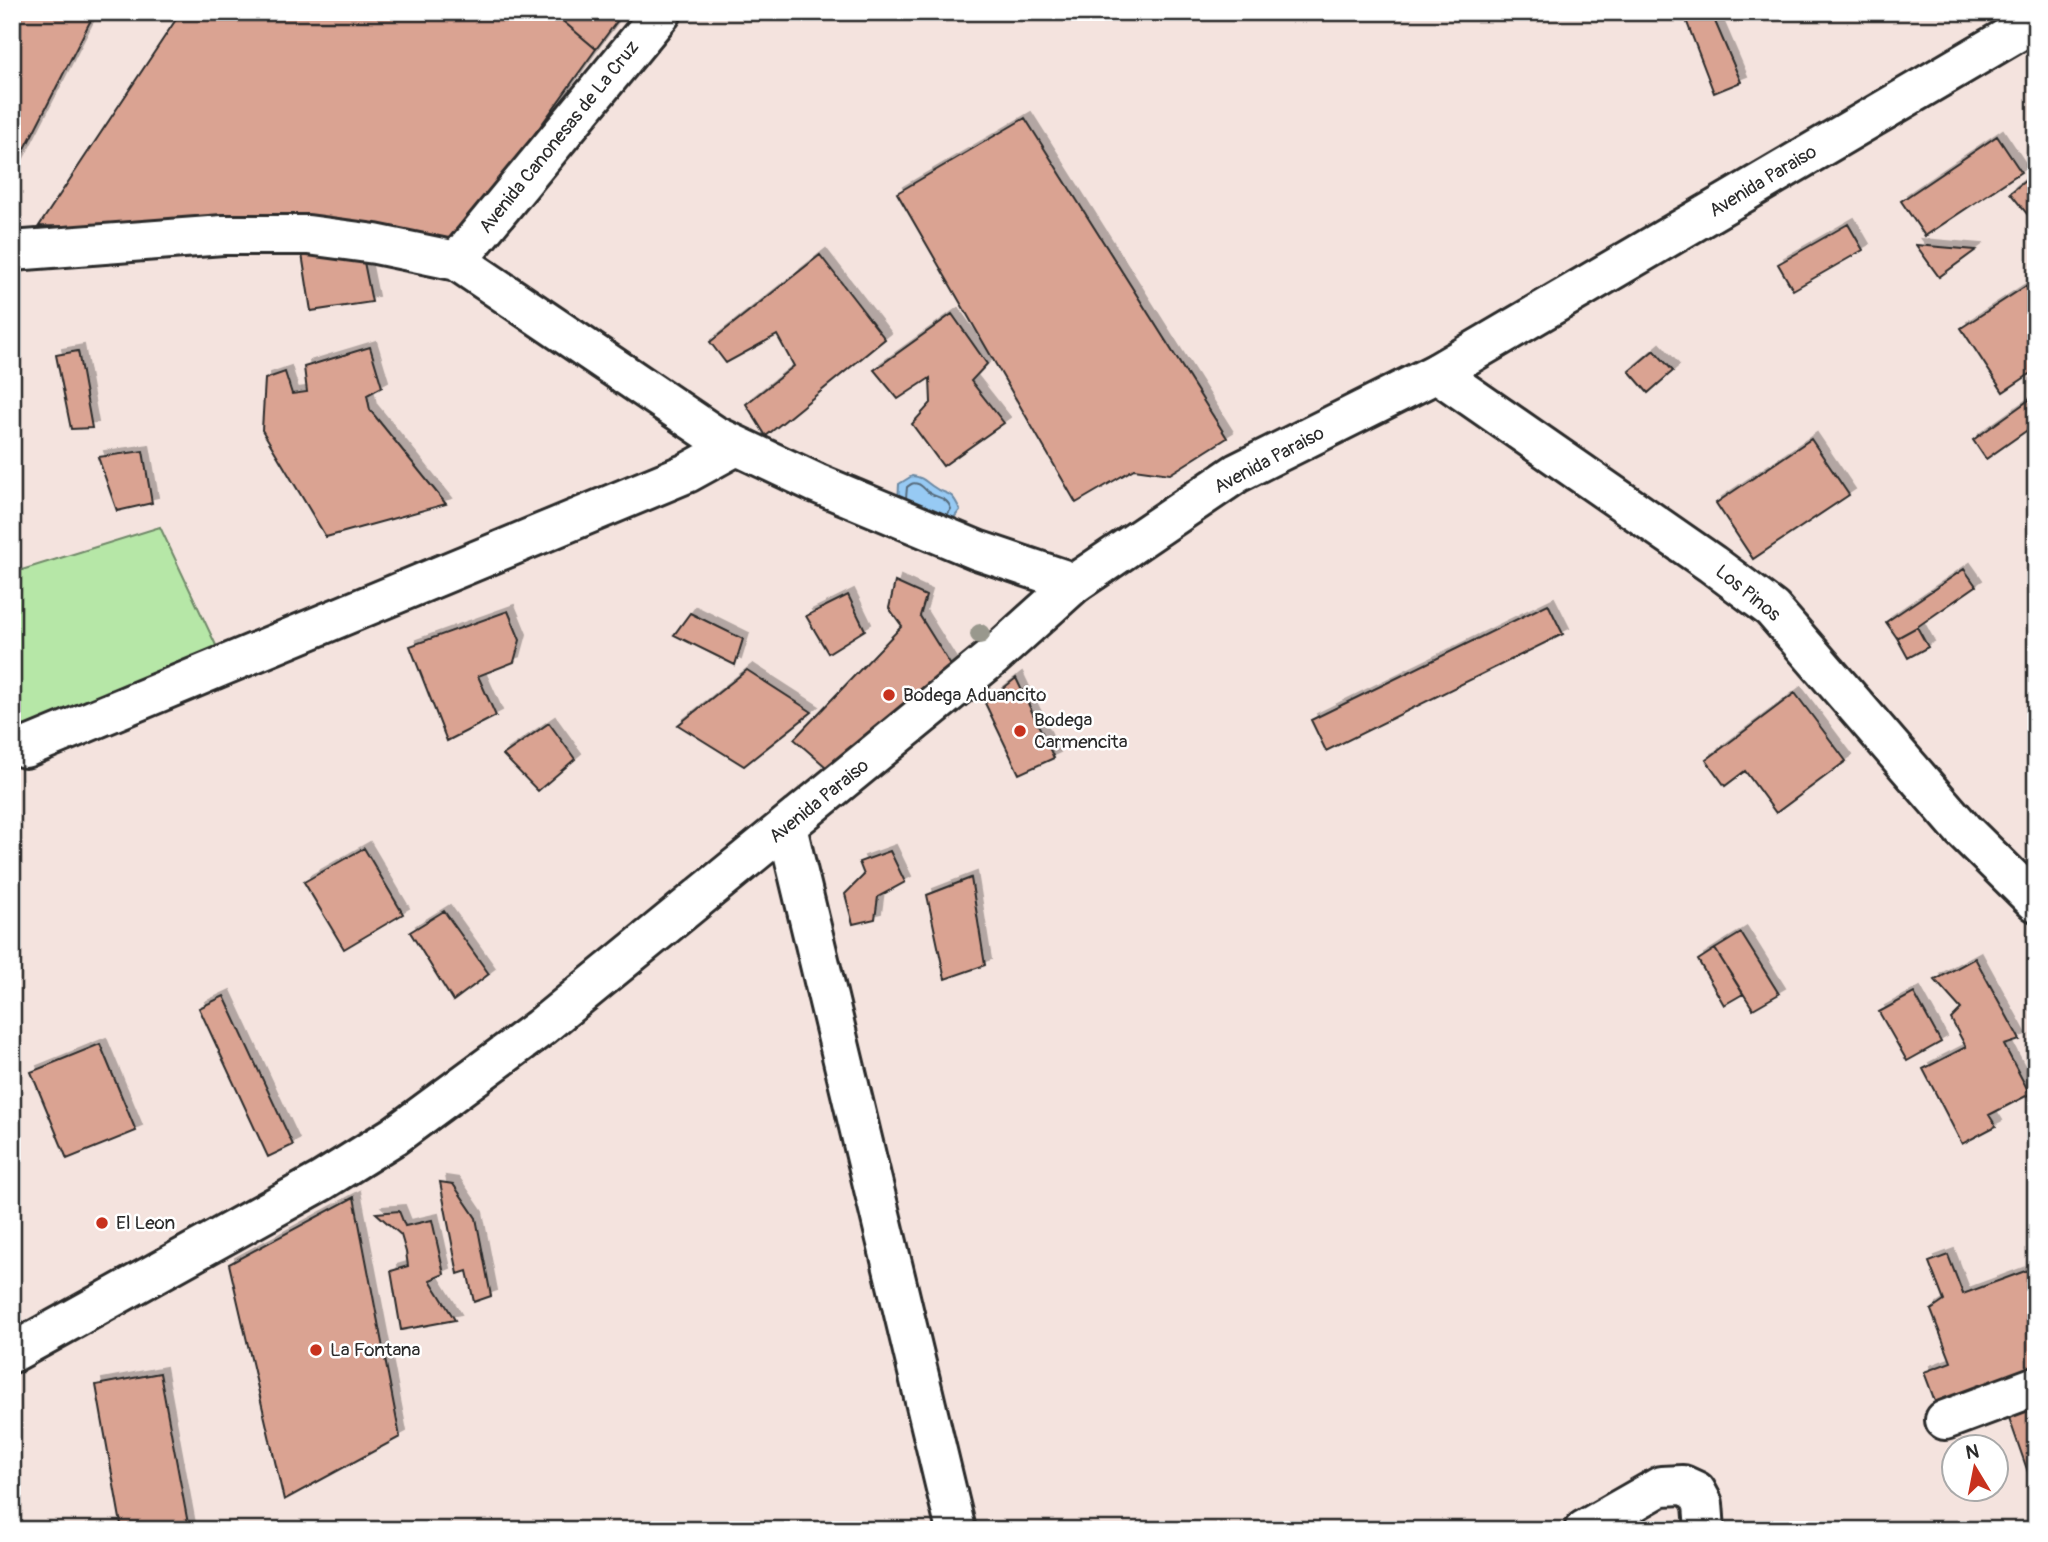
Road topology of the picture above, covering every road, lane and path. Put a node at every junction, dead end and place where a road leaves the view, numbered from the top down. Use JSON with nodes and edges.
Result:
{"nodes":[{"id":1,"x":662,"y":12,"type":"edge"},
{"id":2,"x":2036,"y":20,"type":"edge"},
{"id":3,"x":12,"y":251,"type":"edge"},
{"id":4,"x":457,"y":261,"type":"junction"},
{"id":5,"x":1437,"y":373,"type":"junction"},
{"id":6,"x":736,"y":446,"type":"junction"},
{"id":7,"x":1075,"y":583,"type":"junction"},
{"id":8,"x":25,"y":748,"type":"dead end"},
{"id":9,"x":787,"y":827,"type":"junction"},
{"id":10,"x":2036,"y":902,"type":"edge"},
{"id":11,"x":12,"y":1353,"type":"edge"},
{"id":12,"x":2036,"y":1386,"type":"edge"},
{"id":13,"x":1945,"y":1420,"type":"dead end"},
{"id":14,"x":956,"y":1530,"type":"edge"},
{"id":15,"x":1584,"y":1530,"type":"edge"},
{"id":16,"x":1705,"y":1530,"type":"edge"}],
"edges":[{"from":1,"to":4,"type":"street","name":"Avenida Canonesas de La Cruz"},
{"from":2,"to":5,"type":"street","name":"Avenida Paraiso"},
{"from":3,"to":4,"type":"street"},
{"from":4,"to":6,"type":"street"},
{"from":5,"to":7,"type":"street","name":"Avenida Paraiso"},
{"from":5,"to":10,"type":"street","name":"Los Pinos"},
{"from":6,"to":7,"type":"street"},
{"from":6,"to":8,"type":"street"},
{"from":7,"to":9,"type":"street","name":"Avenida Paraiso"},
{"from":9,"to":11,"type":"street","name":"Avenida Paraiso"},
{"from":9,"to":14,"type":"street"},
{"from":12,"to":13,"type":"street"},
{"from":15,"to":16,"type":"street"}]}
